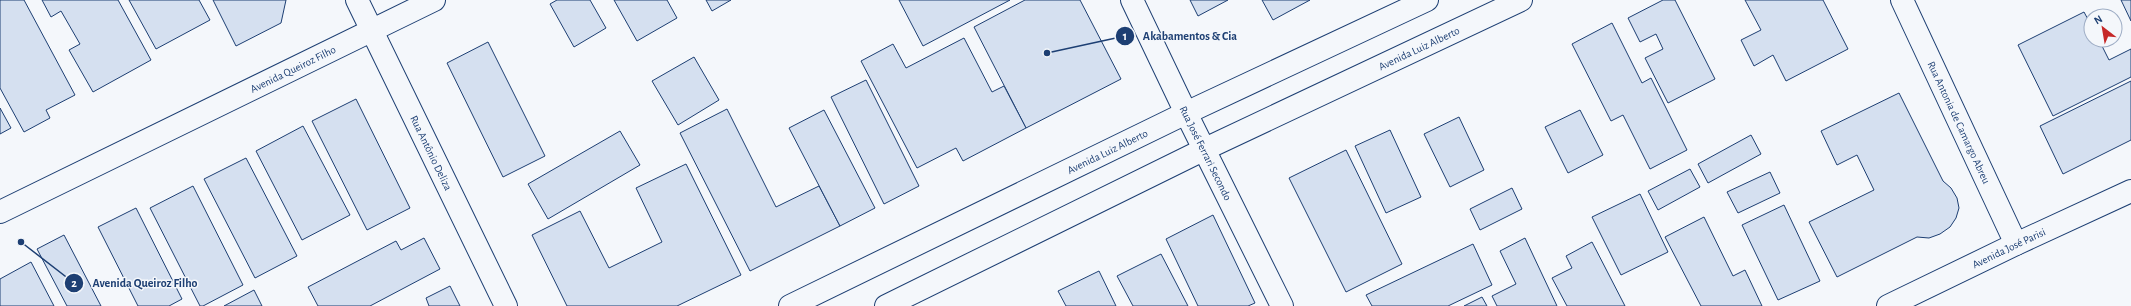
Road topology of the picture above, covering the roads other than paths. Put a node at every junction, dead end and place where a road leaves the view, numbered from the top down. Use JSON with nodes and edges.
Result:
{"nodes":[{"id":1,"x":357,"y":0,"type":"edge"},
{"id":2,"x":434,"y":0,"type":"edge"},
{"id":3,"x":1132,"y":0,"type":"edge"},
{"id":4,"x":1427,"y":0,"type":"edge"},
{"id":5,"x":1521,"y":0,"type":"edge"},
{"id":6,"x":1902,"y":0,"type":"edge"},
{"id":7,"x":371,"y":30,"type":"junction"},
{"id":8,"x":1186,"y":113,"type":"junction"},
{"id":9,"x":1205,"y":150,"type":"junction"},
{"id":10,"x":2131,"y":191,"type":"edge"},
{"id":11,"x":0,"y":212,"type":"edge"},
{"id":12,"x":2016,"y":244,"type":"junction"},
{"id":13,"x":506,"y":306,"type":"edge"},
{"id":14,"x":790,"y":306,"type":"edge"},
{"id":15,"x":886,"y":306,"type":"edge"},
{"id":16,"x":1282,"y":306,"type":"edge"},
{"id":17,"x":1888,"y":306,"type":"edge"}],
"edges":[{"from":1,"to":7,"type":"street","name":"Rua Antônio Deliza"},
{"from":2,"to":7,"type":"street","name":"Avenida Queiroz Filho"},
{"from":3,"to":8,"type":"street","name":"Rua José Ferrari Secondo"},
{"from":4,"to":8,"type":"street","name":"Avenida Luiz Alberto"},
{"from":5,"to":9,"type":"street","name":"Avenida Luiz Alberto"},
{"from":6,"to":12,"type":"street","name":"Rua Antonia de Camargo Abreu"},
{"from":7,"to":11,"type":"street","name":"Avenida Queiroz Filho"},
{"from":7,"to":13,"type":"street","name":"Rua Antônio Deliza"},
{"from":8,"to":9,"type":"street","name":"Rua José Ferrari Secondo"},
{"from":8,"to":14,"type":"street","name":"Avenida Luiz Alberto"},
{"from":9,"to":15,"type":"street","name":"Avenida Luiz Alberto"},
{"from":9,"to":16,"type":"street","name":"Rua José Ferrari Secondo"},
{"from":10,"to":12,"type":"street","name":"Avenida José Parisi"},
{"from":12,"to":17,"type":"street","name":"Avenida José Parisi"}]}
